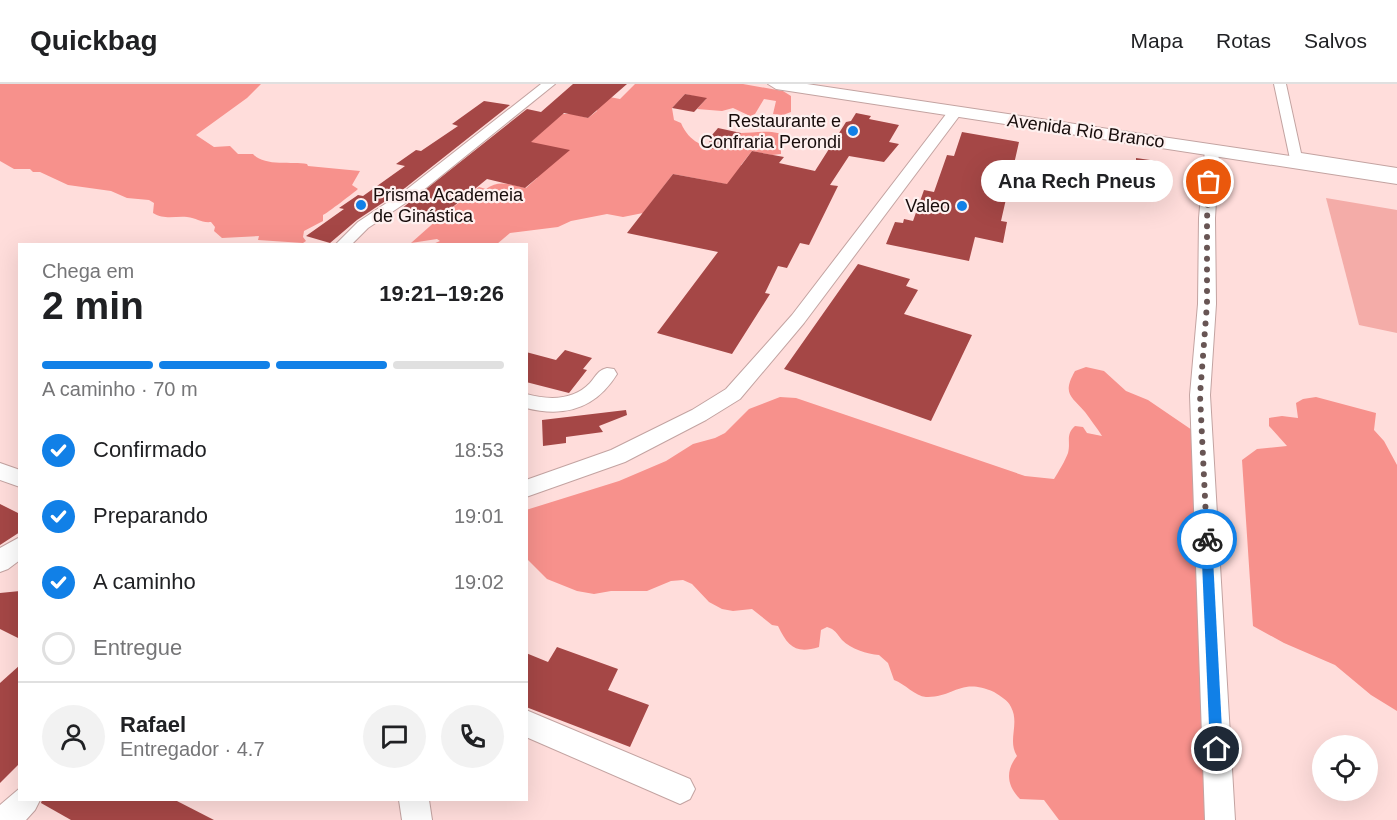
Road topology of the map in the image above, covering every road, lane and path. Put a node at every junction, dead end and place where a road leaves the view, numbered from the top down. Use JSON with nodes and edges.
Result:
{"nodes":[{"id":1,"x":549,"y":84,"type":"edge"},
{"id":2,"x":776,"y":84,"type":"edge"},
{"id":3,"x":1280,"y":84,"type":"edge"},
{"id":4,"x":955,"y":112,"type":"junction"},
{"id":5,"x":1212,"y":150,"type":"junction"},
{"id":6,"x":1397,"y":172,"type":"edge"},
{"id":7,"x":1397,"y":178,"type":"edge"},
{"id":8,"x":345,"y":243,"type":"edge"},
{"id":9,"x":607,"y":374,"type":"dead end"},
{"id":10,"x":528,"y":401,"type":"edge"},
{"id":11,"x":0,"y":471,"type":"edge"},
{"id":12,"x":18,"y":478,"type":"edge"},
{"id":13,"x":528,"y":488,"type":"edge"},
{"id":14,"x":18,"y":548,"type":"edge"},
{"id":15,"x":0,"y":562,"type":"edge"},
{"id":16,"x":528,"y":724,"type":"edge"},
{"id":17,"x":680,"y":789,"type":"dead end"},
{"id":18,"x":24,"y":801,"type":"edge"},
{"id":19,"x":414,"y":801,"type":"edge"},
{"id":20,"x":6,"y":820,"type":"edge"},
{"id":21,"x":417,"y":820,"type":"edge"},
{"id":22,"x":1220,"y":820,"type":"edge"}],
"edges":[{"from":1,"to":8,"type":"street"},
{"from":2,"to":4,"type":"main road","name":"Avenida Rio Branco"},
{"from":3,"to":6,"type":"street"},
{"from":4,"to":5,"type":"main road","name":"Avenida Rio Branco"},
{"from":4,"to":13,"type":"street"},
{"from":5,"to":7,"type":"main road","name":"Avenida Rio Branco"},
{"from":5,"to":22,"type":"street"},
{"from":9,"to":10,"type":"street"},
{"from":11,"to":12,"type":"street"},
{"from":14,"to":15,"type":"street"},
{"from":16,"to":17,"type":"street"},
{"from":18,"to":20,"type":"street"},
{"from":19,"to":21,"type":"street"}]}
